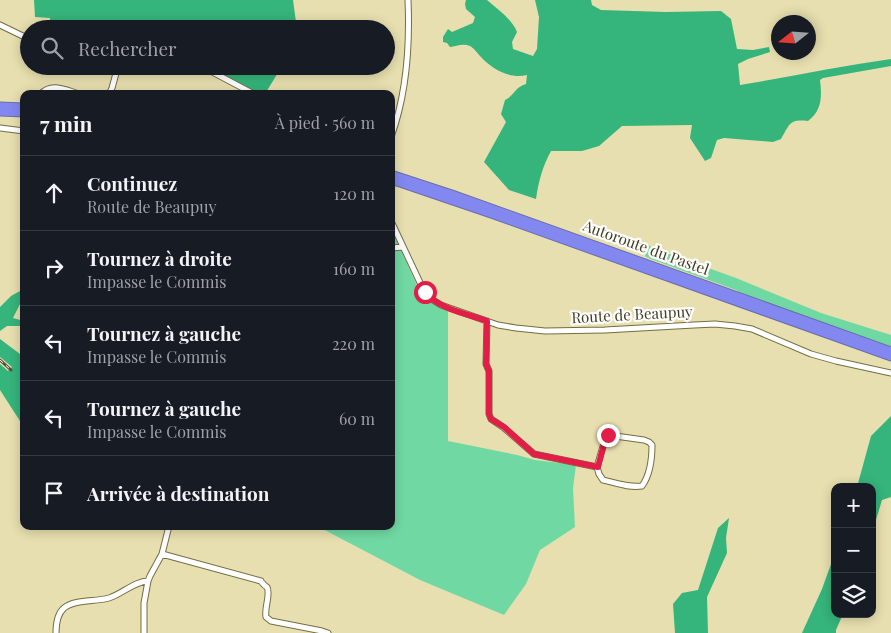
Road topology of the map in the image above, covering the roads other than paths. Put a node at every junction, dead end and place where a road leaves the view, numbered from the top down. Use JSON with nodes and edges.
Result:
{"nodes":[{"id":1,"x":408,"y":0,"type":"edge"},
{"id":2,"x":0,"y":25,"type":"edge"},
{"id":3,"x":20,"y":35,"type":"edge"},
{"id":4,"x":116,"y":75,"type":"edge"},
{"id":5,"x":218,"y":75,"type":"edge"},
{"id":6,"x":46,"y":90,"type":"edge"},
{"id":7,"x":66,"y":90,"type":"edge"},
{"id":8,"x":111,"y":90,"type":"edge"},
{"id":9,"x":246,"y":90,"type":"edge"},
{"id":10,"x":0,"y":106,"type":"edge"},
{"id":11,"x":20,"y":107,"type":"edge"},
{"id":12,"x":0,"y":112,"type":"edge"},
{"id":13,"x":20,"y":113,"type":"edge"},
{"id":14,"x":395,"y":123,"type":"edge"},
{"id":15,"x":0,"y":128,"type":"edge"},
{"id":16,"x":20,"y":130,"type":"edge"},
{"id":17,"x":395,"y":175,"type":"edge"},
{"id":18,"x":395,"y":181,"type":"edge"},
{"id":19,"x":395,"y":229,"type":"edge"},
{"id":20,"x":402,"y":244,"type":"junction"},
{"id":21,"x":395,"y":247,"type":"edge"},
{"id":22,"x":487,"y":321,"type":"junction"},
{"id":23,"x":891,"y":351,"type":"edge"},
{"id":24,"x":891,"y":357,"type":"edge"},
{"id":25,"x":891,"y":373,"type":"edge"},
{"id":26,"x":598,"y":467,"type":"junction"},
{"id":27,"x":168,"y":530,"type":"edge"},
{"id":28,"x":162,"y":554,"type":"junction"},
{"id":29,"x":148,"y":581,"type":"junction"},
{"id":30,"x":56,"y":633,"type":"edge"},
{"id":31,"x":144,"y":633,"type":"edge"},
{"id":32,"x":328,"y":633,"type":"edge"}],
"edges":[{"from":1,"to":14,"type":"street"},
{"from":2,"to":3,"type":"street"},
{"from":4,"to":8,"type":"street"},
{"from":5,"to":9,"type":"street"},
{"from":6,"to":7,"type":"street"},
{"from":10,"to":11,"type":"highway"},
{"from":12,"to":13,"type":"highway"},
{"from":15,"to":16,"type":"street"},
{"from":17,"to":23,"type":"highway","name":"Autoroute du Pastel"},
{"from":18,"to":24,"type":"highway","name":"Autoroute du Pastel"},
{"from":19,"to":20,"type":"street","name":"Route de Beaupuy"},
{"from":20,"to":21,"type":"street"},
{"from":20,"to":22,"type":"street","name":"Route de Beaupuy"},
{"from":22,"to":25,"type":"street","name":"Route de Beaupuy"},
{"from":22,"to":26,"type":"street"},
{"from":26,"to":26,"type":"street"},
{"from":27,"to":28,"type":"street"},
{"from":28,"to":29,"type":"street"},
{"from":28,"to":32,"type":"street"},
{"from":29,"to":30,"type":"street"},
{"from":29,"to":31,"type":"street"}]}
